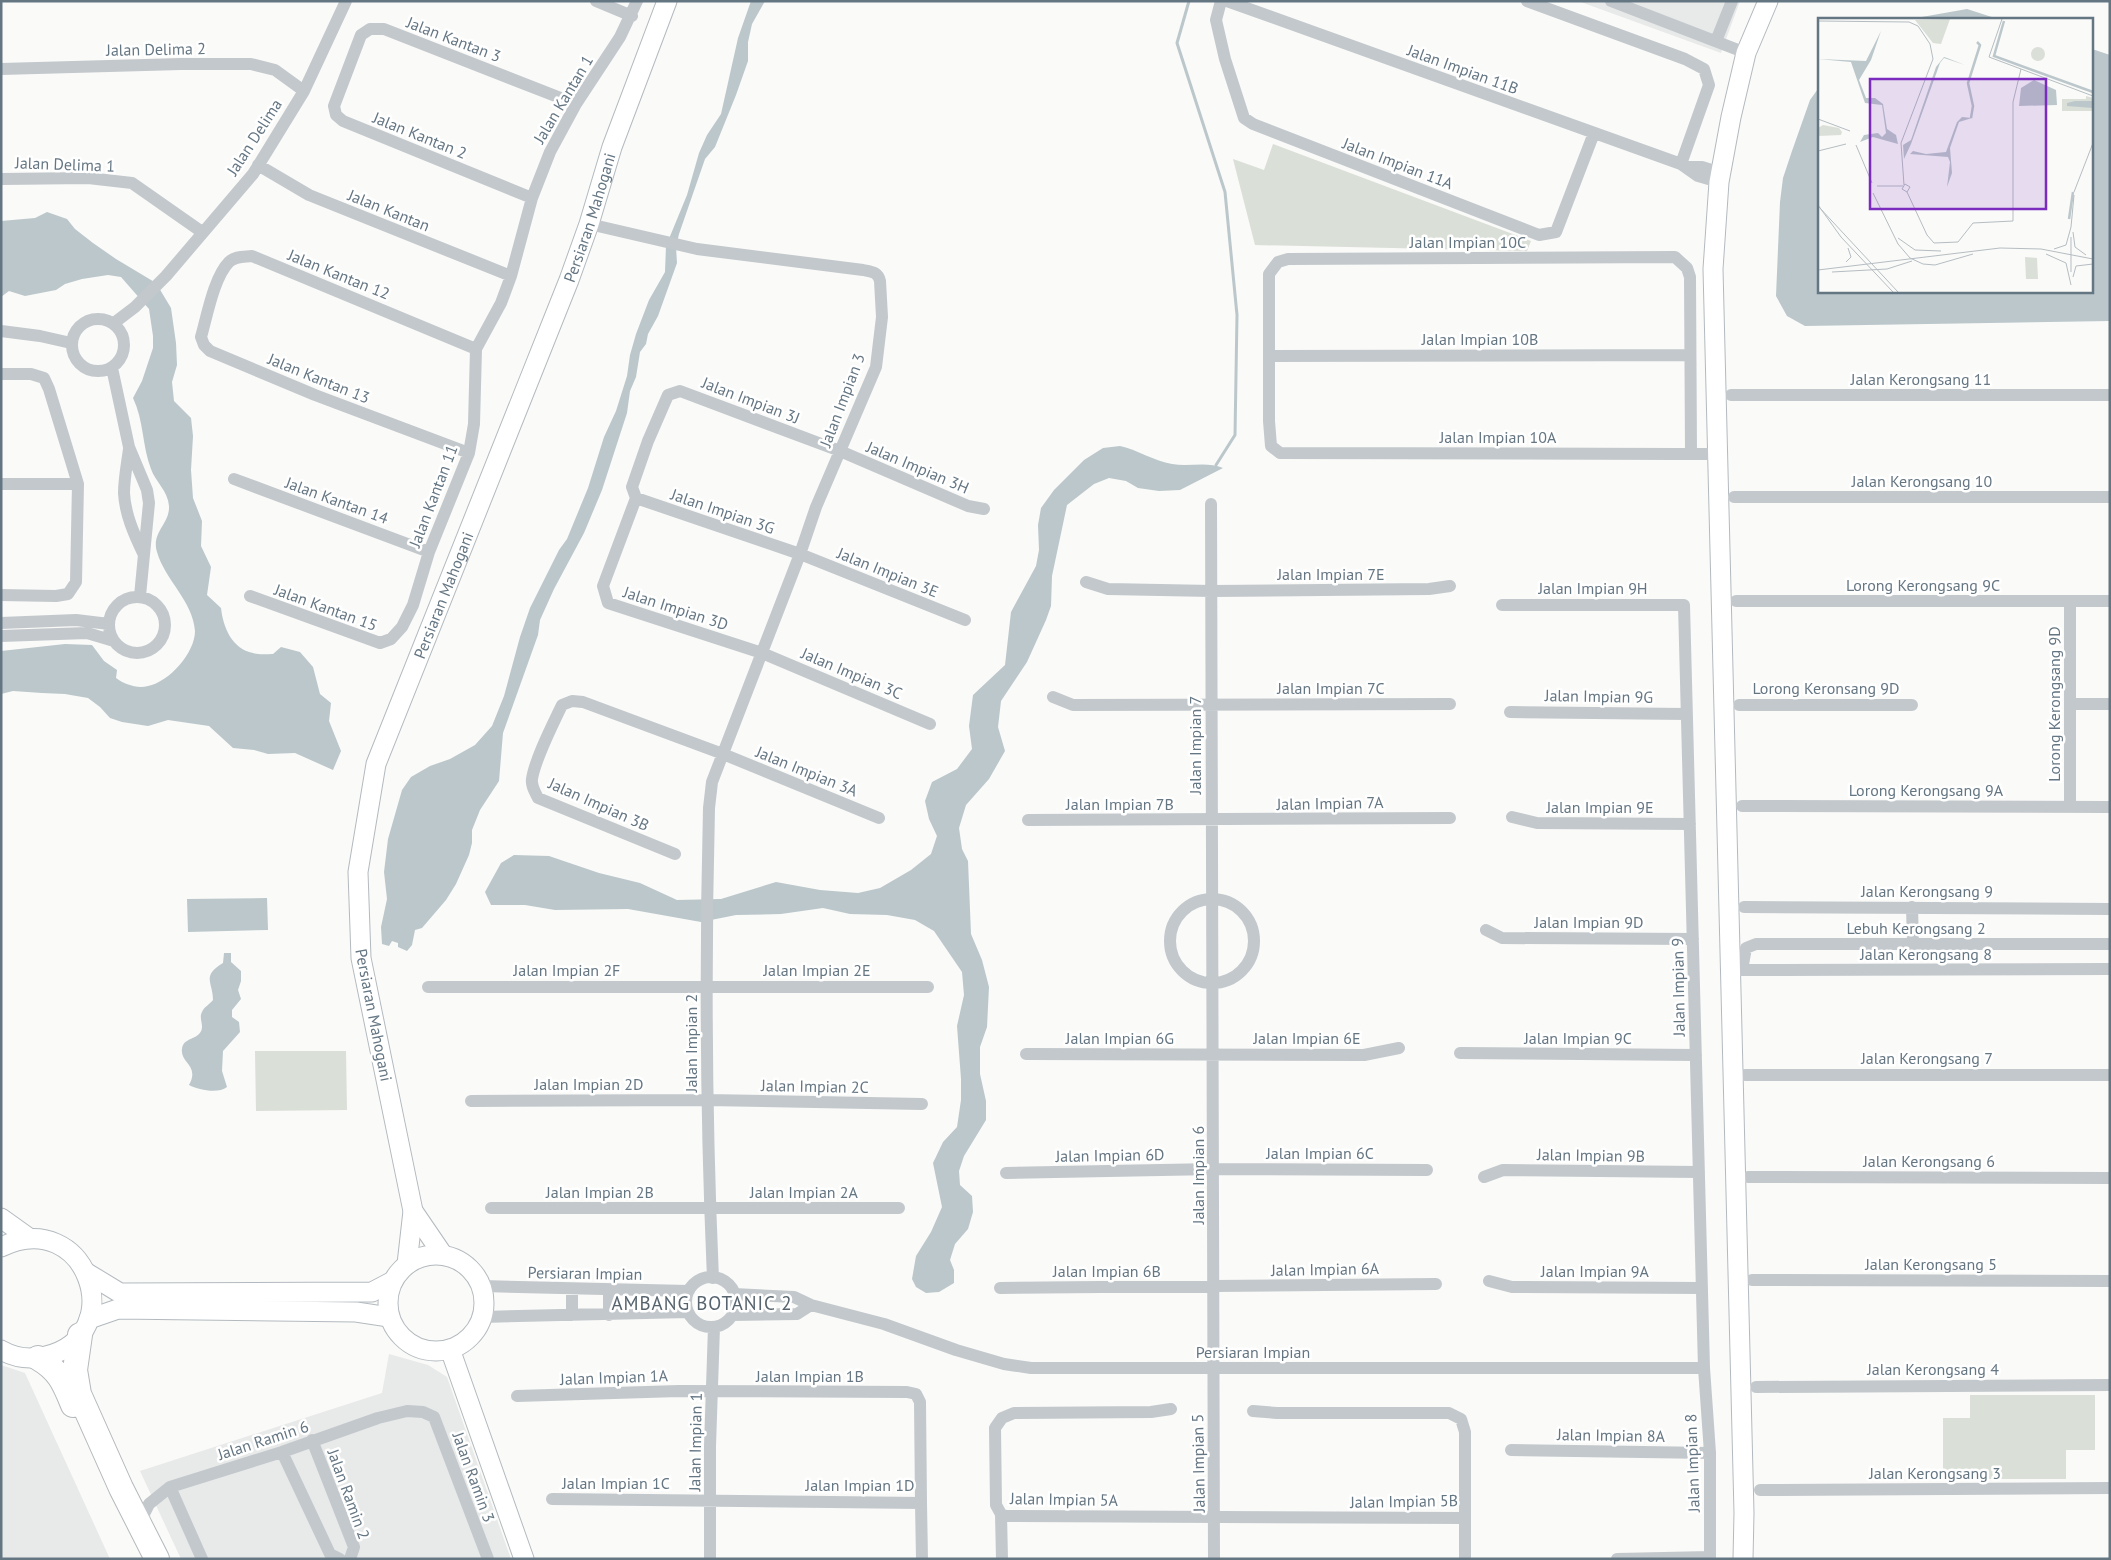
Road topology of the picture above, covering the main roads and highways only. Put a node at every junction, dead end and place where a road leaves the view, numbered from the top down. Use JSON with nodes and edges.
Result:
{"nodes":[{"id":1,"x":84,"y":1327,"type":"road end"},
{"id":2,"x":38,"y":1358,"type":"road end"},
{"id":3,"x":138,"y":1559,"type":"edge"},
{"id":4,"x":157,"y":1559,"type":"edge"}],
"edges":[{"from":1,"to":4,"type":"highway"},
{"from":2,"to":3,"type":"highway"}]}
